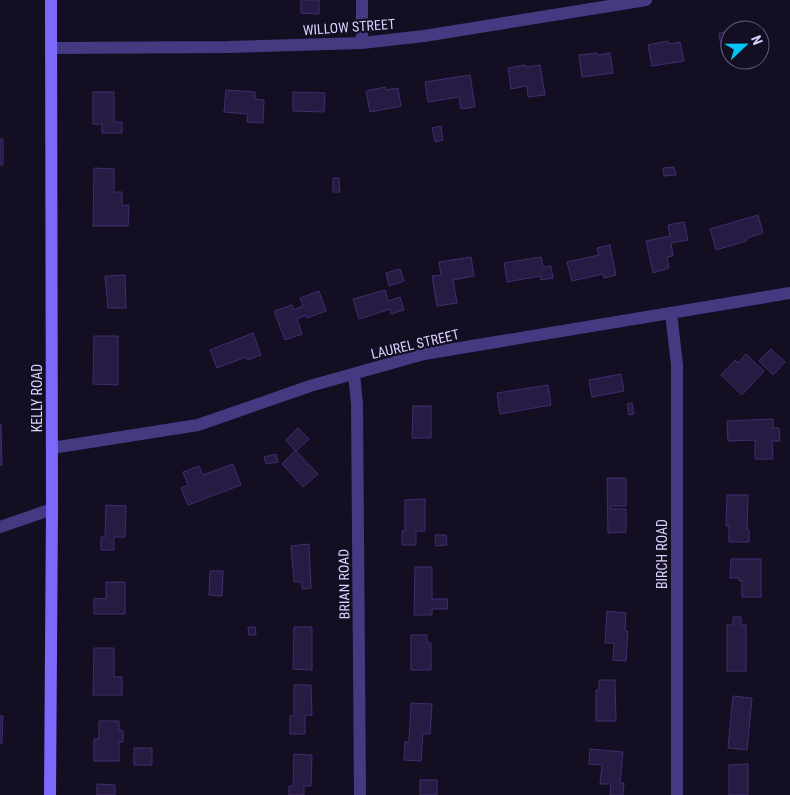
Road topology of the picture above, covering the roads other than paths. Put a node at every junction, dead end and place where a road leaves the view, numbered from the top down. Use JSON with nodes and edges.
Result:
{"nodes":[{"id":1,"x":51,"y":0,"type":"edge"},
{"id":2,"x":362,"y":0,"type":"edge"},
{"id":3,"x":646,"y":0,"type":"edge"},
{"id":4,"x":362,"y":43,"type":"junction"},
{"id":5,"x":51,"y":48,"type":"junction"},
{"id":6,"x":790,"y":293,"type":"edge"},
{"id":7,"x":671,"y":313,"type":"junction"},
{"id":8,"x":354,"y":374,"type":"junction"},
{"id":9,"x":52,"y":448,"type":"junction"},
{"id":10,"x":52,"y":509,"type":"junction"},
{"id":11,"x":0,"y":527,"type":"edge"},
{"id":12,"x":50,"y":795,"type":"edge"},
{"id":13,"x":360,"y":795,"type":"edge"},
{"id":14,"x":678,"y":795,"type":"edge"}],
"edges":[{"from":1,"to":5,"type":"street","name":"KELLY ROAD"},
{"from":2,"to":4,"type":"street"},
{"from":3,"to":4,"type":"street","name":"WILLOW STREET"},
{"from":4,"to":5,"type":"street","name":"WILLOW STREET"},
{"from":5,"to":9,"type":"street","name":"KELLY ROAD"},
{"from":6,"to":7,"type":"street","name":"LAUREL STREET"},
{"from":7,"to":8,"type":"street","name":"LAUREL STREET"},
{"from":7,"to":14,"type":"street","name":"BIRCH ROAD"},
{"from":8,"to":9,"type":"street","name":"LAUREL STREET"},
{"from":8,"to":13,"type":"street","name":"BRIAN ROAD"},
{"from":9,"to":10,"type":"street","name":"KELLY ROAD"},
{"from":10,"to":11,"type":"street"},
{"from":10,"to":12,"type":"street","name":"KELLY ROAD"}]}
